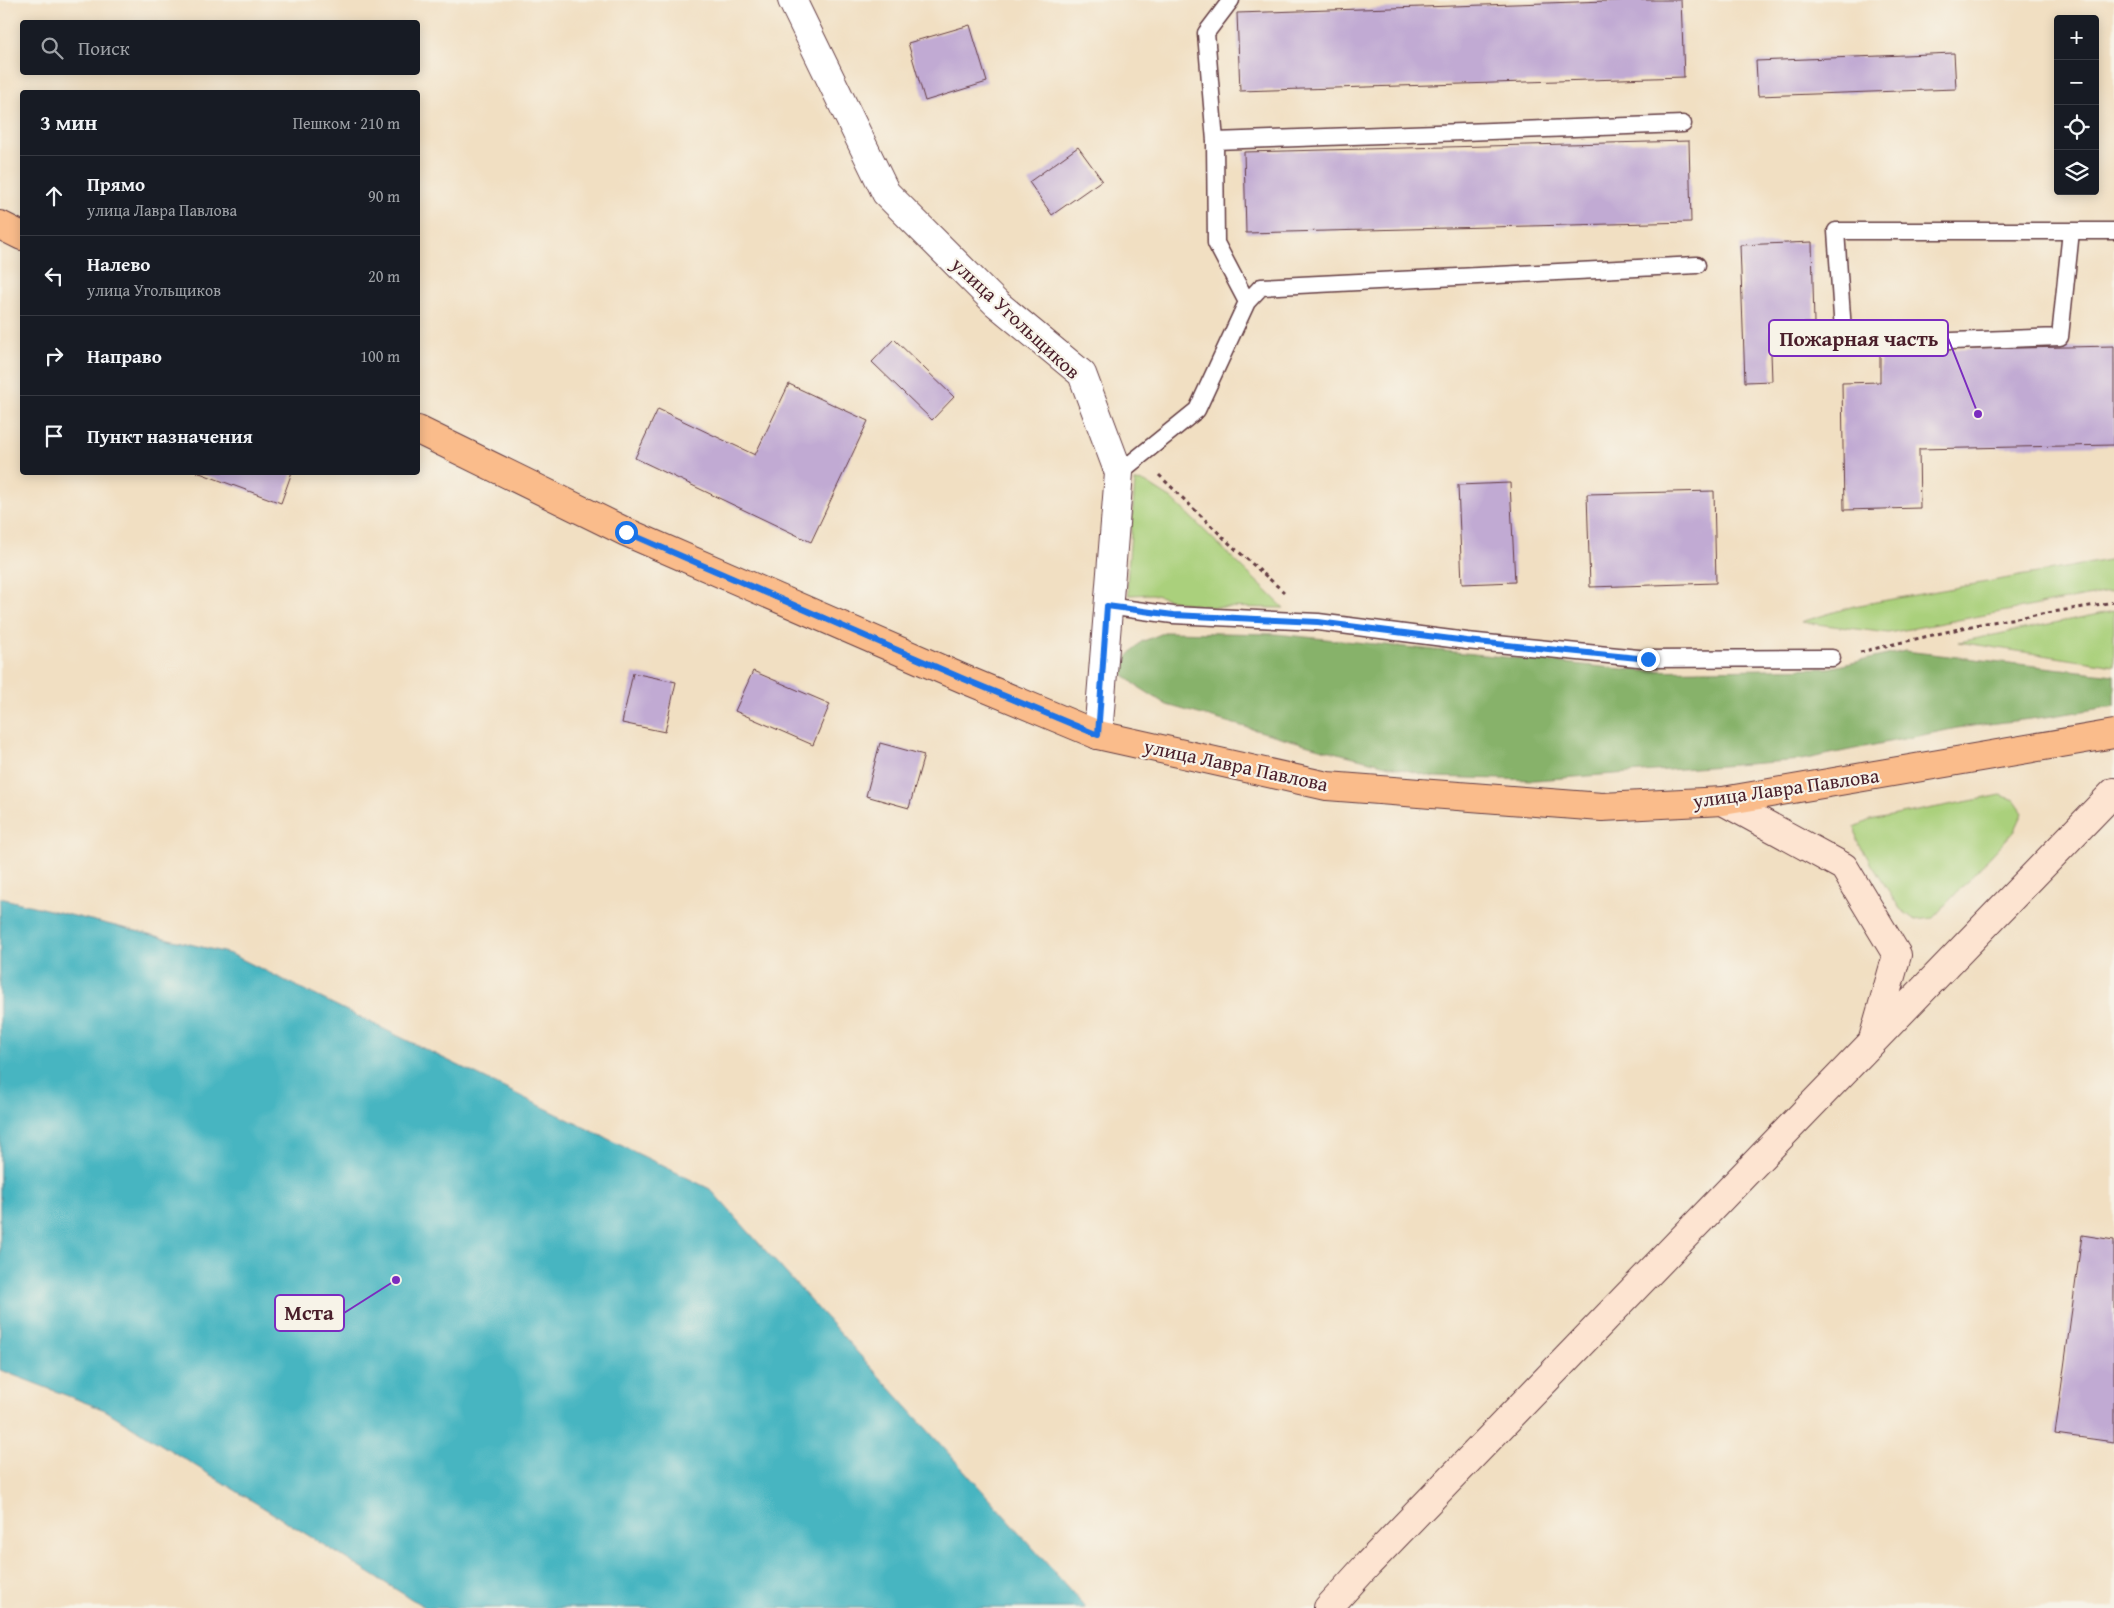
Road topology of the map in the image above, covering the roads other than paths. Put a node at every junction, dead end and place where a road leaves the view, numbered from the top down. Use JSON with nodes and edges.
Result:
{"nodes":[{"id":1,"x":792,"y":0,"type":"edge"},
{"id":2,"x":1231,"y":0,"type":"edge"},
{"id":3,"x":1684,"y":124,"type":"dead end"},
{"id":4,"x":1215,"y":141,"type":"junction"},
{"id":5,"x":0,"y":225,"type":"edge"},
{"id":6,"x":2072,"y":231,"type":"junction"},
{"id":7,"x":2114,"y":231,"type":"edge"},
{"id":8,"x":20,"y":235,"type":"edge"},
{"id":9,"x":1696,"y":265,"type":"dead end"},
{"id":10,"x":1247,"y":302,"type":"junction"},
{"id":11,"x":420,"y":431,"type":"edge"},
{"id":12,"x":1120,"y":473,"type":"junction"},
{"id":13,"x":1107,"y":606,"type":"junction"},
{"id":14,"x":1832,"y":658,"type":"road end"},
{"id":15,"x":2114,"y":734,"type":"edge"},
{"id":16,"x":1098,"y":735,"type":"junction"},
{"id":17,"x":2114,"y":792,"type":"edge"},
{"id":18,"x":1723,"y":800,"type":"junction"},
{"id":19,"x":1871,"y":1043,"type":"junction"},
{"id":20,"x":1328,"y":1608,"type":"edge"}],
"edges":[{"from":1,"to":12,"type":"street","name":"улица Угольщиков"},
{"from":2,"to":4,"type":"lane"},
{"from":3,"to":4,"type":"lane"},
{"from":4,"to":10,"type":"lane"},
{"from":5,"to":8,"type":"main road"},
{"from":6,"to":6,"type":"lane"},
{"from":6,"to":7,"type":"lane"},
{"from":9,"to":10,"type":"lane"},
{"from":10,"to":12,"type":"lane"},
{"from":11,"to":16,"type":"main road","name":"улица Лавра Павлова"},
{"from":12,"to":13,"type":"street","name":"улица Угольщиков"},
{"from":13,"to":14,"type":"lane"},
{"from":13,"to":16,"type":"street","name":"улица Угольщиков"},
{"from":15,"to":18,"type":"main road","name":"улица Лавра Павлова"},
{"from":16,"to":18,"type":"main road","name":"улица Лавра Павлова"},
{"from":17,"to":19,"type":"main road"},
{"from":18,"to":19,"type":"main road"},
{"from":19,"to":20,"type":"main road"}]}
